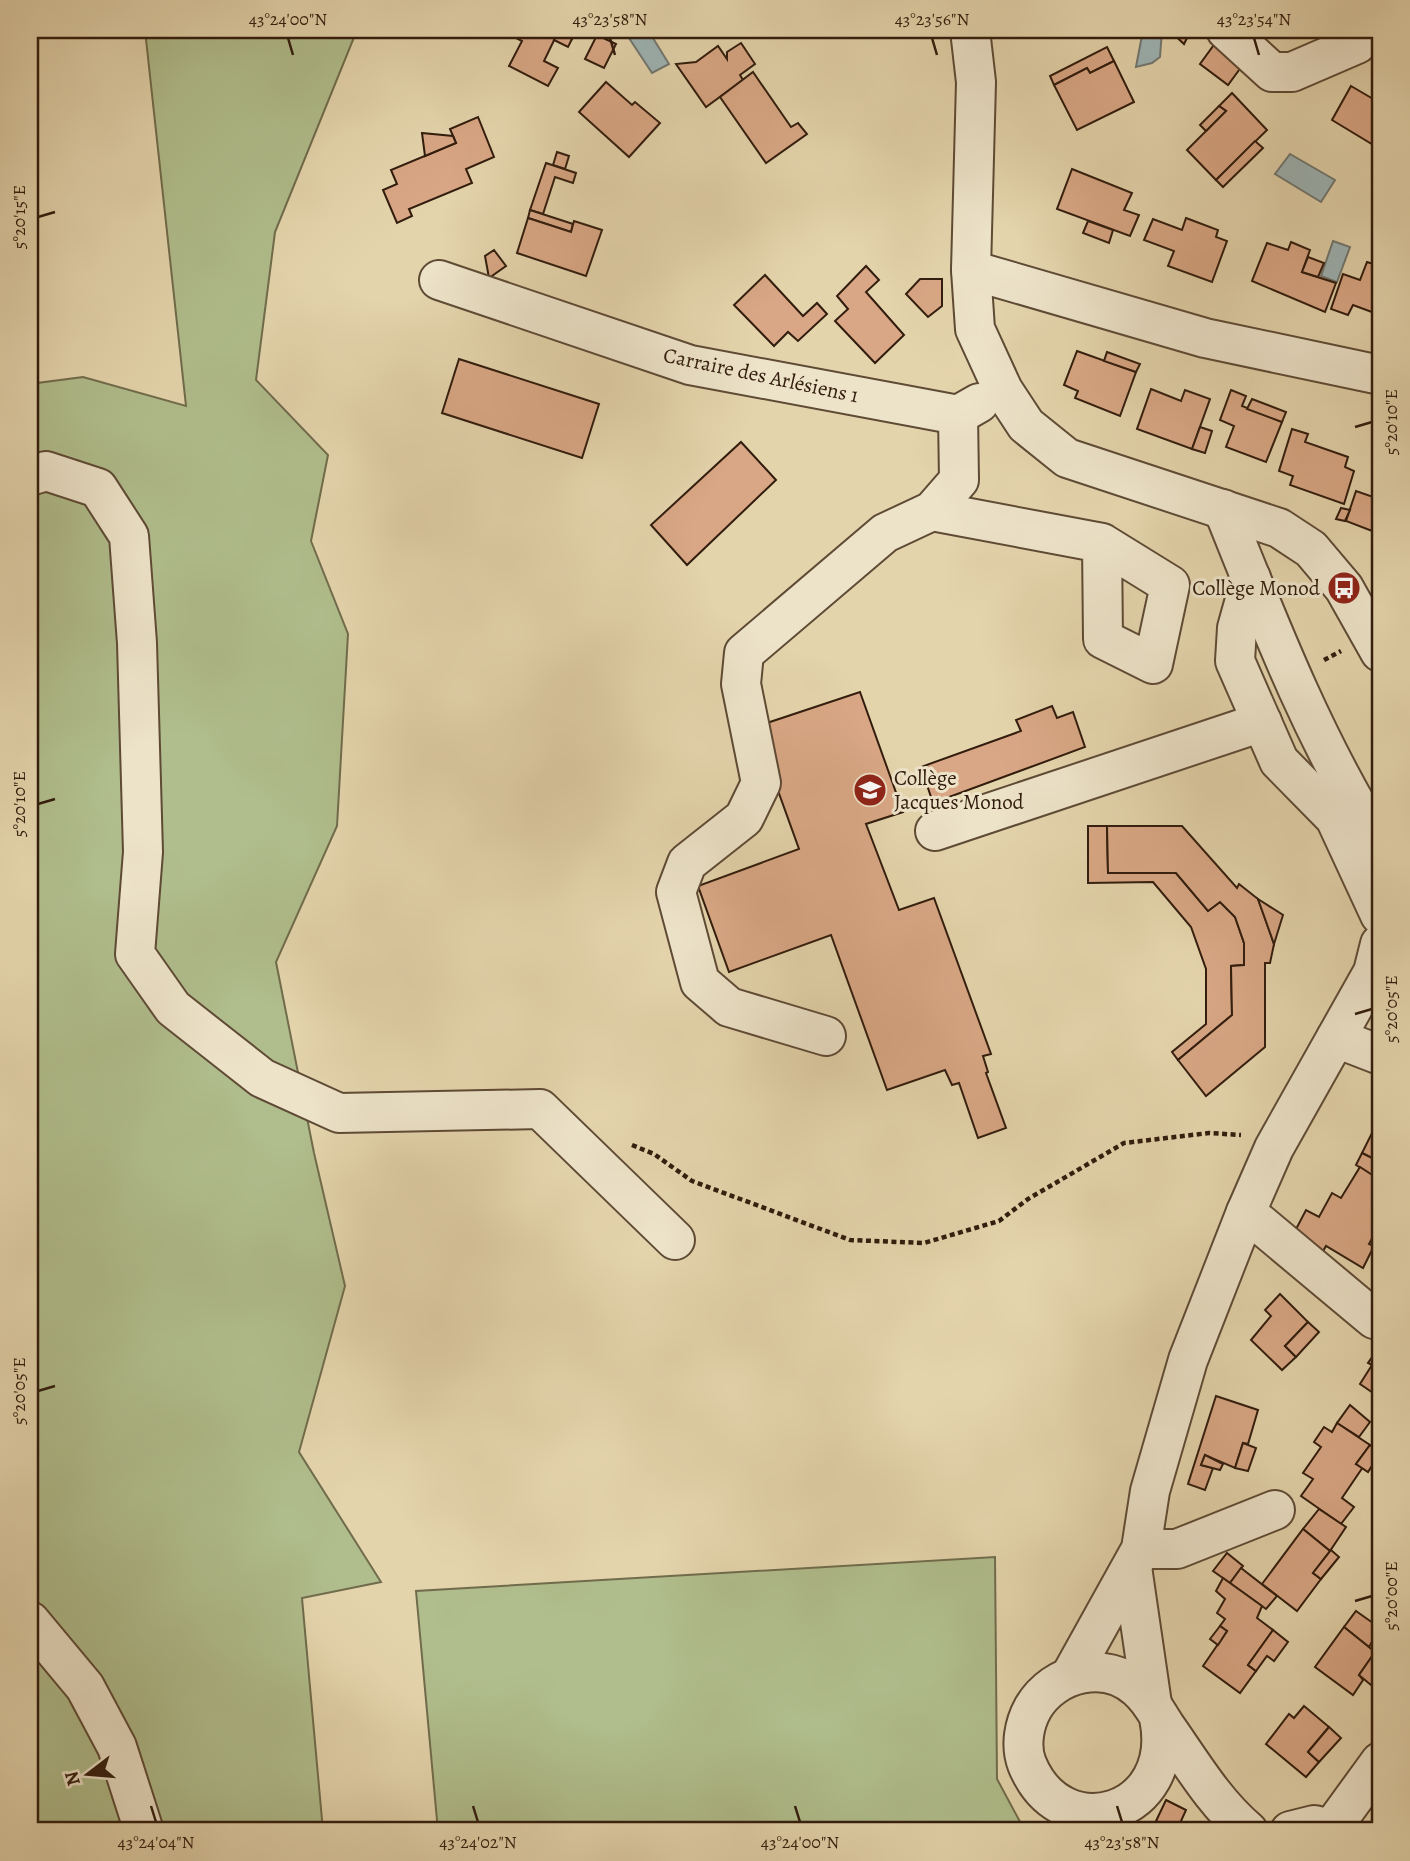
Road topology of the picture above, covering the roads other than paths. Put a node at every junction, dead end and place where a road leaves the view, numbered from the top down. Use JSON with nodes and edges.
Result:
{"nodes":[{"id":1,"x":1226,"y":30,"type":"edge"},
{"id":2,"x":979,"y":35,"type":"edge"},
{"id":3,"x":1357,"y":44,"type":"dead end"},
{"id":4,"x":971,"y":270,"type":"junction"},
{"id":5,"x":439,"y":280,"type":"dead end"},
{"id":6,"x":1380,"y":375,"type":"edge"},
{"id":7,"x":1003,"y":390,"type":"junction"},
{"id":8,"x":958,"y":415,"type":"junction"},
{"id":9,"x":30,"y":476,"type":"edge"},
{"id":10,"x":1223,"y":509,"type":"junction"},
{"id":11,"x":932,"y":511,"type":"junction"},
{"id":12,"x":1102,"y":543,"type":"dead end"},
{"id":13,"x":1251,"y":578,"type":"junction"},
{"id":14,"x":1380,"y":652,"type":"edge"},
{"id":15,"x":1262,"y":722,"type":"junction"},
{"id":16,"x":935,"y":831,"type":"dead end"},
{"id":17,"x":1380,"y":845,"type":"edge"},
{"id":18,"x":1380,"y":915,"type":"edge"},
{"id":19,"x":1380,"y":944,"type":"edge"},
{"id":20,"x":826,"y":1036,"type":"dead end"},
{"id":21,"x":1336,"y":1038,"type":"junction"},
{"id":22,"x":1380,"y":1055,"type":"edge"},
{"id":23,"x":1246,"y":1212,"type":"junction"},
{"id":24,"x":676,"y":1240,"type":"dead end"},
{"id":25,"x":1374,"y":1319,"type":"dead end"},
{"id":26,"x":1275,"y":1510,"type":"dead end"},
{"id":27,"x":1136,"y":1558,"type":"junction"},
{"id":28,"x":30,"y":1621,"type":"edge"},
{"id":29,"x":1071,"y":1675,"type":"junction"},
{"id":30,"x":1156,"y":1711,"type":"junction"},
{"id":31,"x":1380,"y":1762,"type":"edge"},
{"id":32,"x":1045,"y":1794,"type":"junction"},
{"id":33,"x":1134,"y":1806,"type":"edge"},
{"id":34,"x":1236,"y":1821,"type":"edge"},
{"id":35,"x":1336,"y":1829,"type":"edge"},
{"id":36,"x":144,"y":1831,"type":"edge"},
{"id":37,"x":1056,"y":1831,"type":"edge"},
{"id":38,"x":1290,"y":1831,"type":"edge"}],
"edges":[{"from":1,"to":3,"type":"street"},
{"from":2,"to":4,"type":"street"},
{"from":4,"to":6,"type":"street"},
{"from":4,"to":7,"type":"street"},
{"from":5,"to":8,"type":"street","name":"Carraire des Arlésiens 1"},
{"from":7,"to":8,"type":"street"},
{"from":7,"to":10,"type":"street"},
{"from":8,"to":11,"type":"street"},
{"from":9,"to":24,"type":"street"},
{"from":10,"to":13,"type":"street"},
{"from":10,"to":14,"type":"street"},
{"from":11,"to":12,"type":"street"},
{"from":11,"to":20,"type":"street"},
{"from":13,"to":15,"type":"street"},
{"from":13,"to":17,"type":"street"},
{"from":15,"to":16,"type":"street"},
{"from":15,"to":18,"type":"street"},
{"from":19,"to":21,"type":"street"},
{"from":21,"to":22,"type":"street"},
{"from":21,"to":23,"type":"street"},
{"from":23,"to":25,"type":"street"},
{"from":23,"to":27,"type":"street"},
{"from":26,"to":27,"type":"street"},
{"from":27,"to":29,"type":"street"},
{"from":27,"to":30,"type":"street"},
{"from":28,"to":36,"type":"street"},
{"from":29,"to":30,"type":"street"},
{"from":29,"to":32,"type":"street"},
{"from":30,"to":33,"type":"street"},
{"from":30,"to":34,"type":"street"},
{"from":31,"to":35,"type":"street"},
{"from":32,"to":33,"type":"street"},
{"from":32,"to":37,"type":"street"},
{"from":33,"to":34,"type":"street"},
{"from":35,"to":38,"type":"street"}]}
